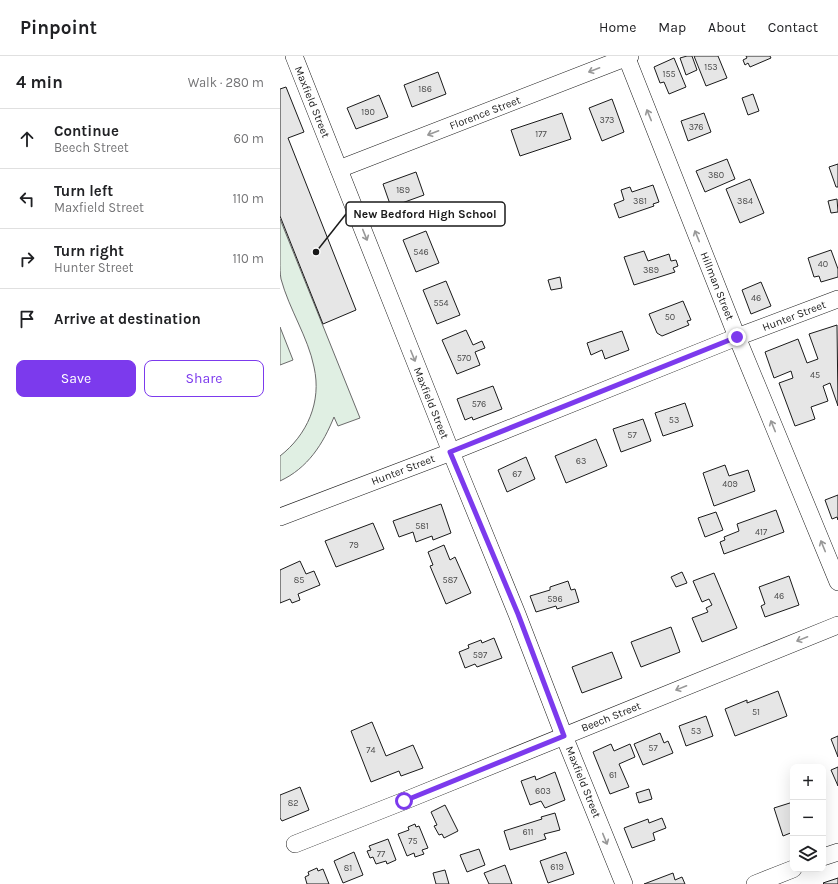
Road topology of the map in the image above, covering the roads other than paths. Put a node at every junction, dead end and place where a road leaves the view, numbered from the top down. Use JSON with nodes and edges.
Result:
{"nodes":[{"id":1,"x":294,"y":56,"type":"edge"},
{"id":2,"x":627,"y":56,"type":"edge"},
{"id":3,"x":339,"y":169,"type":"junction"},
{"id":4,"x":838,"y":300,"type":"edge"},
{"id":5,"x":737,"y":337,"type":"junction"},
{"id":6,"x":450,"y":452,"type":"junction"},
{"id":7,"x":280,"y":517,"type":"edge"},
{"id":8,"x":838,"y":582,"type":"edge"},
{"id":9,"x":838,"y":625,"type":"edge"},
{"id":10,"x":564,"y":736,"type":"junction"},
{"id":11,"x":296,"y":844,"type":"dead end"},
{"id":12,"x":838,"y":852,"type":"edge"},
{"id":13,"x":826,"y":856,"type":"edge"},
{"id":14,"x":790,"y":870,"type":"edge"},
{"id":15,"x":624,"y":884,"type":"edge"},
{"id":16,"x":755,"y":884,"type":"edge"}],
"edges":[{"from":1,"to":3,"type":"street","name":"Maxfield Street"},
{"from":2,"to":3,"type":"street","name":"Florence Street","one_way":true},
{"from":5,"to":2,"type":"street","name":"Hillman Street","one_way":true},
{"from":3,"to":6,"type":"street","name":"Maxfield Street","one_way":true},
{"from":4,"to":5,"type":"street","name":"Hunter Street"},
{"from":5,"to":6,"type":"street","name":"Hunter Street"},
{"from":8,"to":5,"type":"street","name":"Hillman Street","one_way":true},
{"from":6,"to":7,"type":"street","name":"Hunter Street"},
{"from":6,"to":10,"type":"street","name":"Maxfield Street"},
{"from":9,"to":10,"type":"street","name":"Beech Street","one_way":true},
{"from":10,"to":11,"type":"street","name":"Beech Street"},
{"from":10,"to":15,"type":"street","name":"Maxfield Street","one_way":true},
{"from":12,"to":13,"type":"street"},
{"from":14,"to":16,"type":"street"}]}
